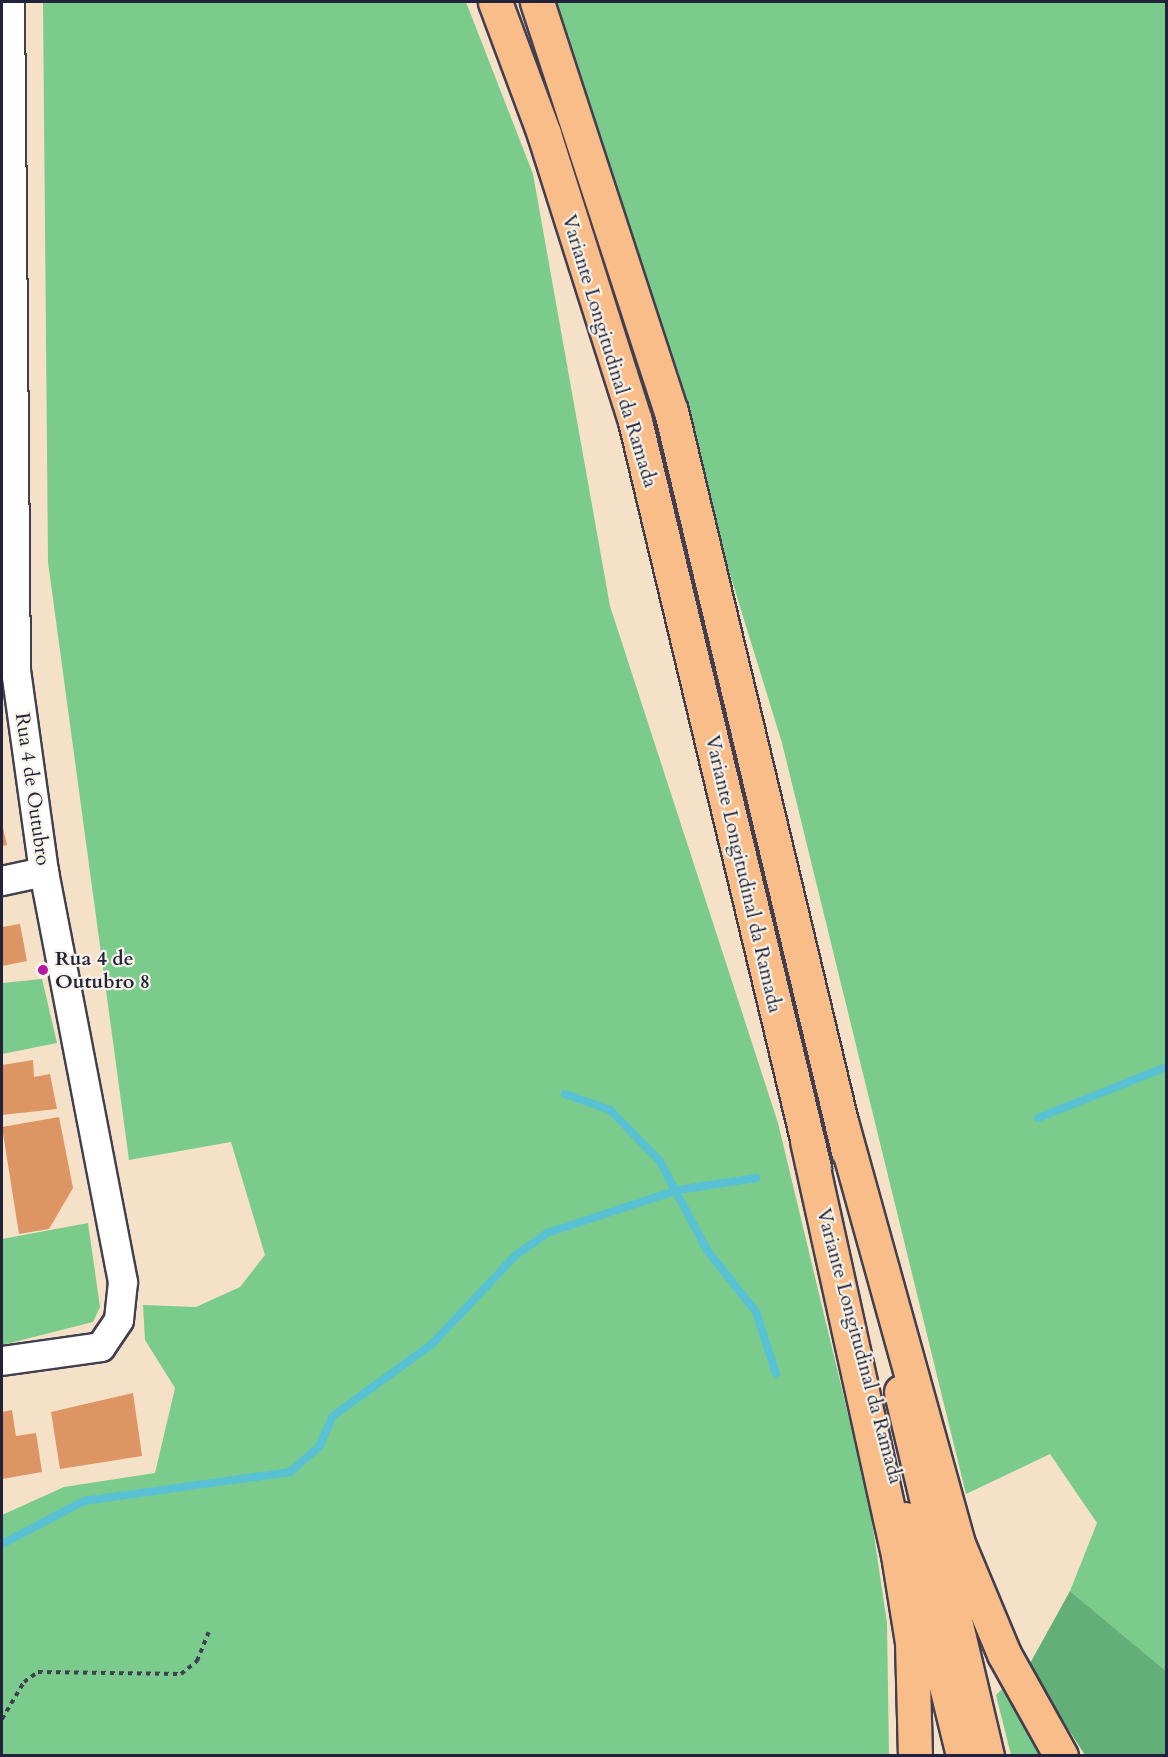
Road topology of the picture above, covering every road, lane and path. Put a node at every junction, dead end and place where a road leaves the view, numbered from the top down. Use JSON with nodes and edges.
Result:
{"nodes":[{"id":1,"x":10,"y":2,"type":"edge"},
{"id":2,"x":495,"y":2,"type":"edge"},
{"id":3,"x":537,"y":2,"type":"edge"},
{"id":4,"x":5,"y":202,"type":"edge"},
{"id":5,"x":44,"y":872,"type":"junction"},
{"id":6,"x":2,"y":880,"type":"edge"},
{"id":7,"x":842,"y":1125,"type":"junction"},
{"id":8,"x":807,"y":1141,"type":"junction"},
{"id":9,"x":2,"y":1361,"type":"edge"},
{"id":10,"x":209,"y":1632,"type":"dead end"},
{"id":11,"x":2,"y":1719,"type":"edge"},
{"id":12,"x":915,"y":1755,"type":"edge"},
{"id":13,"x":963,"y":1755,"type":"edge"},
{"id":14,"x":987,"y":1755,"type":"edge"},
{"id":15,"x":1061,"y":1755,"type":"edge"}],
"edges":[{"from":1,"to":4,"type":"street","name":"Rua 4 de Outubro"},
{"from":2,"to":8,"type":"main road","name":"Variante Longitudinal da Ramada"},
{"from":3,"to":7,"type":"main road","name":"Variante Longitudinal da Ramada"},
{"from":4,"to":5,"type":"street","name":"Rua 4 de Outubro"},
{"from":5,"to":6,"type":"street"},
{"from":5,"to":9,"type":"street","name":"Rua 4 de Outubro"},
{"from":7,"to":14,"type":"main road","name":"Variante Longitudinal da Ramada"},
{"from":7,"to":15,"type":"main road"},
{"from":8,"to":12,"type":"main road"},
{"from":8,"to":13,"type":"main road","name":"Variante Longitudinal da Ramada"},
{"from":10,"to":11,"type":"path"}]}
